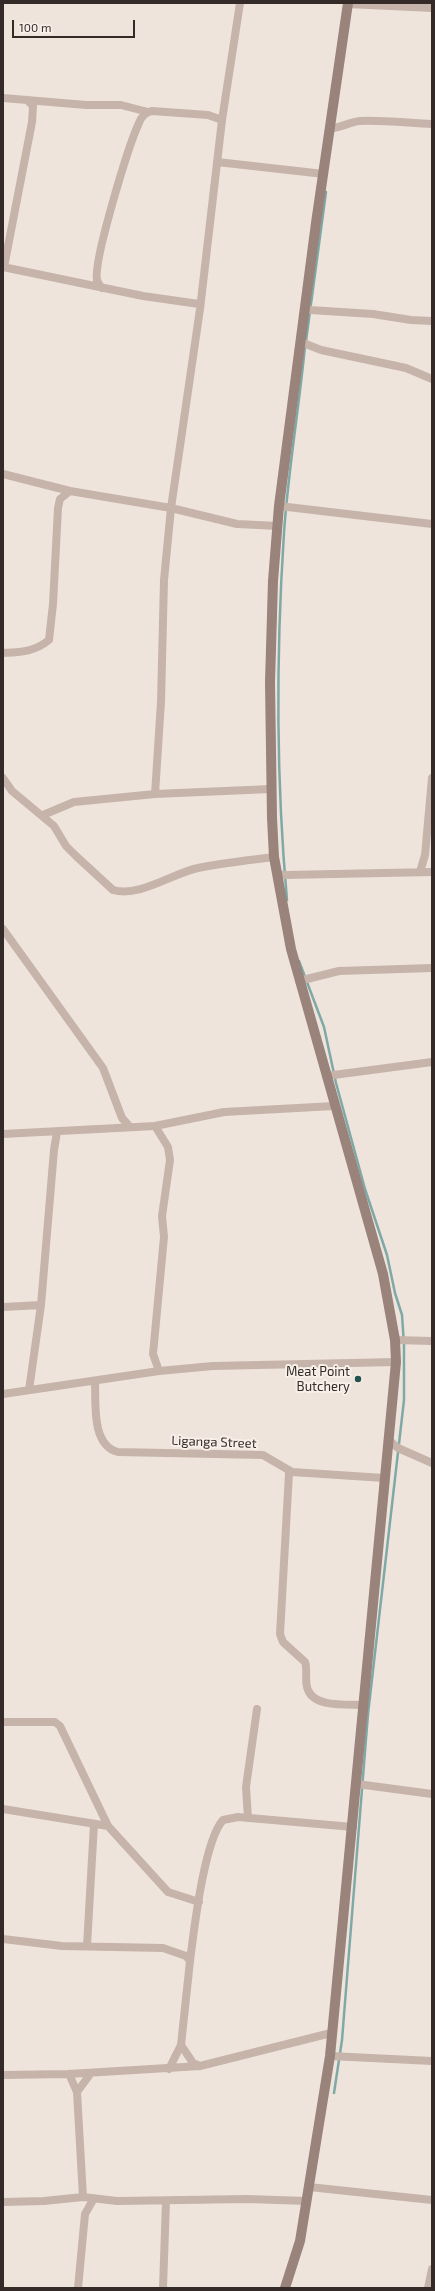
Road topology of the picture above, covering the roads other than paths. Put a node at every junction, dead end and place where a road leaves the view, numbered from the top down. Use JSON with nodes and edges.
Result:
{"nodes":[{"id":1,"x":240,"y":3,"type":"edge"},
{"id":2,"x":348,"y":3,"type":"edge"},
{"id":3,"x":432,"y":8,"type":"edge"},
{"id":4,"x":3,"y":98,"type":"edge"},
{"id":5,"x":27,"y":100,"type":"junction"},
{"id":6,"x":148,"y":112,"type":"junction"},
{"id":7,"x":222,"y":120,"type":"junction"},
{"id":8,"x":432,"y":124,"type":"edge"},
{"id":9,"x":329,"y":128,"type":"junction"},
{"id":10,"x":217,"y":162,"type":"junction"},
{"id":11,"x":324,"y":174,"type":"junction"},
{"id":12,"x":4,"y":267,"type":"edge"},
{"id":13,"x":102,"y":288,"type":"junction"},
{"id":14,"x":199,"y":304,"type":"junction"},
{"id":15,"x":305,"y":305,"type":"junction"},
{"id":16,"x":432,"y":320,"type":"edge"},
{"id":17,"x":301,"y":342,"type":"junction"},
{"id":18,"x":432,"y":379,"type":"edge"},
{"id":19,"x":3,"y":474,"type":"edge"},
{"id":20,"x":70,"y":491,"type":"junction"},
{"id":21,"x":279,"y":506,"type":"junction"},
{"id":22,"x":171,"y":508,"type":"junction"},
{"id":23,"x":432,"y":524,"type":"edge"},
{"id":24,"x":278,"y":526,"type":"junction"},
{"id":25,"x":3,"y":654,"type":"edge"},
{"id":26,"x":3,"y":778,"type":"edge"},
{"id":27,"x":432,"y":778,"type":"edge"},
{"id":28,"x":271,"y":789,"type":"junction"},
{"id":29,"x":155,"y":794,"type":"junction"},
{"id":30,"x":43,"y":815,"type":"junction"},
{"id":31,"x":274,"y":856,"type":"junction"},
{"id":32,"x":420,"y":872,"type":"junction"},
{"id":33,"x":432,"y":872,"type":"edge"},
{"id":34,"x":277,"y":874,"type":"junction"},
{"id":35,"x":3,"y":929,"type":"edge"},
{"id":36,"x":432,"y":968,"type":"edge"},
{"id":37,"x":299,"y":981,"type":"junction"},
{"id":38,"x":432,"y":1062,"type":"edge"},
{"id":39,"x":326,"y":1076,"type":"junction"},
{"id":40,"x":334,"y":1106,"type":"junction"},
{"id":41,"x":155,"y":1126,"type":"junction"},
{"id":42,"x":130,"y":1128,"type":"junction"},
{"id":43,"x":57,"y":1132,"type":"junction"},
{"id":44,"x":3,"y":1134,"type":"edge"},
{"id":45,"x":41,"y":1305,"type":"junction"},
{"id":46,"x":3,"y":1307,"type":"edge"},
{"id":47,"x":395,"y":1340,"type":"junction"},
{"id":48,"x":432,"y":1341,"type":"edge"},
{"id":49,"x":396,"y":1362,"type":"junction"},
{"id":50,"x":159,"y":1371,"type":"junction"},
{"id":51,"x":95,"y":1381,"type":"junction"},
{"id":52,"x":29,"y":1390,"type":"junction"},
{"id":53,"x":3,"y":1394,"type":"edge"},
{"id":54,"x":390,"y":1441,"type":"junction"},
{"id":55,"x":432,"y":1463,"type":"edge"},
{"id":56,"x":289,"y":1473,"type":"dead end"},
{"id":57,"x":384,"y":1478,"type":"junction"},
{"id":58,"x":364,"y":1706,"type":"junction"},
{"id":59,"x":257,"y":1709,"type":"dead end"},
{"id":60,"x":3,"y":1722,"type":"edge"},
{"id":61,"x":357,"y":1784,"type":"junction"},
{"id":62,"x":432,"y":1794,"type":"edge"},
{"id":63,"x":3,"y":1808,"type":"edge"},
{"id":64,"x":248,"y":1818,"type":"junction"},
{"id":65,"x":94,"y":1824,"type":"junction"},
{"id":66,"x":108,"y":1826,"type":"junction"},
{"id":67,"x":352,"y":1827,"type":"junction"},
{"id":68,"x":199,"y":1902,"type":"junction"},
{"id":69,"x":3,"y":1939,"type":"edge"},
{"id":70,"x":87,"y":1946,"type":"junction"},
{"id":71,"x":190,"y":1961,"type":"junction"},
{"id":72,"x":331,"y":2033,"type":"junction"},
{"id":73,"x":181,"y":2045,"type":"junction"},
{"id":74,"x":330,"y":2056,"type":"junction"},
{"id":75,"x":432,"y":2061,"type":"edge"},
{"id":76,"x":200,"y":2066,"type":"junction"},
{"id":77,"x":169,"y":2069,"type":"junction"},
{"id":78,"x":91,"y":2073,"type":"junction"},
{"id":79,"x":69,"y":2074,"type":"junction"},
{"id":80,"x":3,"y":2075,"type":"edge"},
{"id":81,"x":77,"y":2092,"type":"junction"},
{"id":82,"x":309,"y":2187,"type":"junction"},
{"id":83,"x":83,"y":2197,"type":"junction"},
{"id":84,"x":93,"y":2200,"type":"junction"},
{"id":85,"x":166,"y":2201,"type":"junction"},
{"id":86,"x":307,"y":2201,"type":"junction"},
{"id":87,"x":431,"y":2201,"type":"edge"},
{"id":88,"x":3,"y":2202,"type":"edge"},
{"id":89,"x":432,"y":2269,"type":"edge"},
{"id":90,"x":78,"y":2288,"type":"edge"},
{"id":91,"x":163,"y":2288,"type":"edge"},
{"id":92,"x":285,"y":2288,"type":"edge"},
{"id":93,"x":428,"y":2288,"type":"edge"}],
"edges":[{"from":1,"to":7,"type":"street"},
{"from":2,"to":3,"type":"street"},
{"from":2,"to":9,"type":"main road"},
{"from":4,"to":5,"type":"street"},
{"from":5,"to":6,"type":"street"},
{"from":5,"to":12,"type":"street"},
{"from":6,"to":7,"type":"street"},
{"from":6,"to":13,"type":"street"},
{"from":7,"to":10,"type":"street"},
{"from":8,"to":9,"type":"street"},
{"from":9,"to":11,"type":"main road"},
{"from":10,"to":11,"type":"street"},
{"from":10,"to":14,"type":"street"},
{"from":11,"to":15,"type":"main road"},
{"from":12,"to":13,"type":"street"},
{"from":13,"to":14,"type":"street"},
{"from":14,"to":22,"type":"street"},
{"from":15,"to":16,"type":"street"},
{"from":15,"to":17,"type":"main road"},
{"from":17,"to":18,"type":"street"},
{"from":17,"to":21,"type":"main road"},
{"from":19,"to":20,"type":"street"},
{"from":20,"to":22,"type":"street"},
{"from":20,"to":25,"type":"street"},
{"from":21,"to":23,"type":"street"},
{"from":21,"to":24,"type":"main road"},
{"from":22,"to":24,"type":"street"},
{"from":22,"to":29,"type":"street"},
{"from":24,"to":28,"type":"main road"},
{"from":26,"to":30,"type":"street"},
{"from":27,"to":32,"type":"street"},
{"from":28,"to":29,"type":"street"},
{"from":28,"to":31,"type":"main road"},
{"from":29,"to":30,"type":"street"},
{"from":30,"to":31,"type":"street"},
{"from":31,"to":34,"type":"main road"},
{"from":32,"to":33,"type":"street"},
{"from":32,"to":34,"type":"street"},
{"from":34,"to":37,"type":"main road"},
{"from":35,"to":42,"type":"street"},
{"from":36,"to":37,"type":"street"},
{"from":37,"to":39,"type":"main road"},
{"from":38,"to":39,"type":"street"},
{"from":39,"to":40,"type":"main road"},
{"from":40,"to":41,"type":"street"},
{"from":40,"to":47,"type":"main road"},
{"from":41,"to":42,"type":"street"},
{"from":41,"to":50,"type":"street"},
{"from":42,"to":43,"type":"street"},
{"from":43,"to":44,"type":"street"},
{"from":43,"to":45,"type":"street"},
{"from":45,"to":46,"type":"street"},
{"from":45,"to":52,"type":"street"},
{"from":47,"to":48,"type":"street"},
{"from":47,"to":49,"type":"main road"},
{"from":49,"to":50,"type":"street"},
{"from":49,"to":54,"type":"main road"},
{"from":50,"to":51,"type":"street"},
{"from":51,"to":52,"type":"street"},
{"from":51,"to":57,"type":"street","name":"Liganga Street"},
{"from":52,"to":53,"type":"street"},
{"from":54,"to":55,"type":"street"},
{"from":54,"to":57,"type":"main road"},
{"from":56,"to":58,"type":"street"},
{"from":57,"to":58,"type":"main road"},
{"from":58,"to":61,"type":"main road"},
{"from":59,"to":64,"type":"street"},
{"from":60,"to":66,"type":"street"},
{"from":61,"to":62,"type":"street"},
{"from":61,"to":67,"type":"main road"},
{"from":63,"to":65,"type":"street"},
{"from":64,"to":67,"type":"street"},
{"from":64,"to":68,"type":"street"},
{"from":65,"to":66,"type":"street"},
{"from":65,"to":70,"type":"street"},
{"from":66,"to":68,"type":"street"},
{"from":67,"to":72,"type":"main road"},
{"from":68,"to":71,"type":"street"},
{"from":69,"to":70,"type":"street"},
{"from":70,"to":71,"type":"street"},
{"from":71,"to":73,"type":"street"},
{"from":72,"to":74,"type":"main road"},
{"from":72,"to":76,"type":"street"},
{"from":73,"to":76,"type":"street"},
{"from":73,"to":77,"type":"street"},
{"from":74,"to":75,"type":"street"},
{"from":74,"to":82,"type":"main road"},
{"from":76,"to":77,"type":"street"},
{"from":77,"to":78,"type":"street"},
{"from":78,"to":79,"type":"street"},
{"from":78,"to":81,"type":"street"},
{"from":79,"to":80,"type":"street"},
{"from":79,"to":81,"type":"street"},
{"from":81,"to":83,"type":"street"},
{"from":82,"to":86,"type":"main road"},
{"from":82,"to":87,"type":"street"},
{"from":83,"to":84,"type":"street"},
{"from":83,"to":88,"type":"street"},
{"from":84,"to":85,"type":"street"},
{"from":84,"to":90,"type":"street"},
{"from":85,"to":86,"type":"street"},
{"from":85,"to":91,"type":"street"},
{"from":86,"to":92,"type":"main road"},
{"from":89,"to":93,"type":"street"}]}
